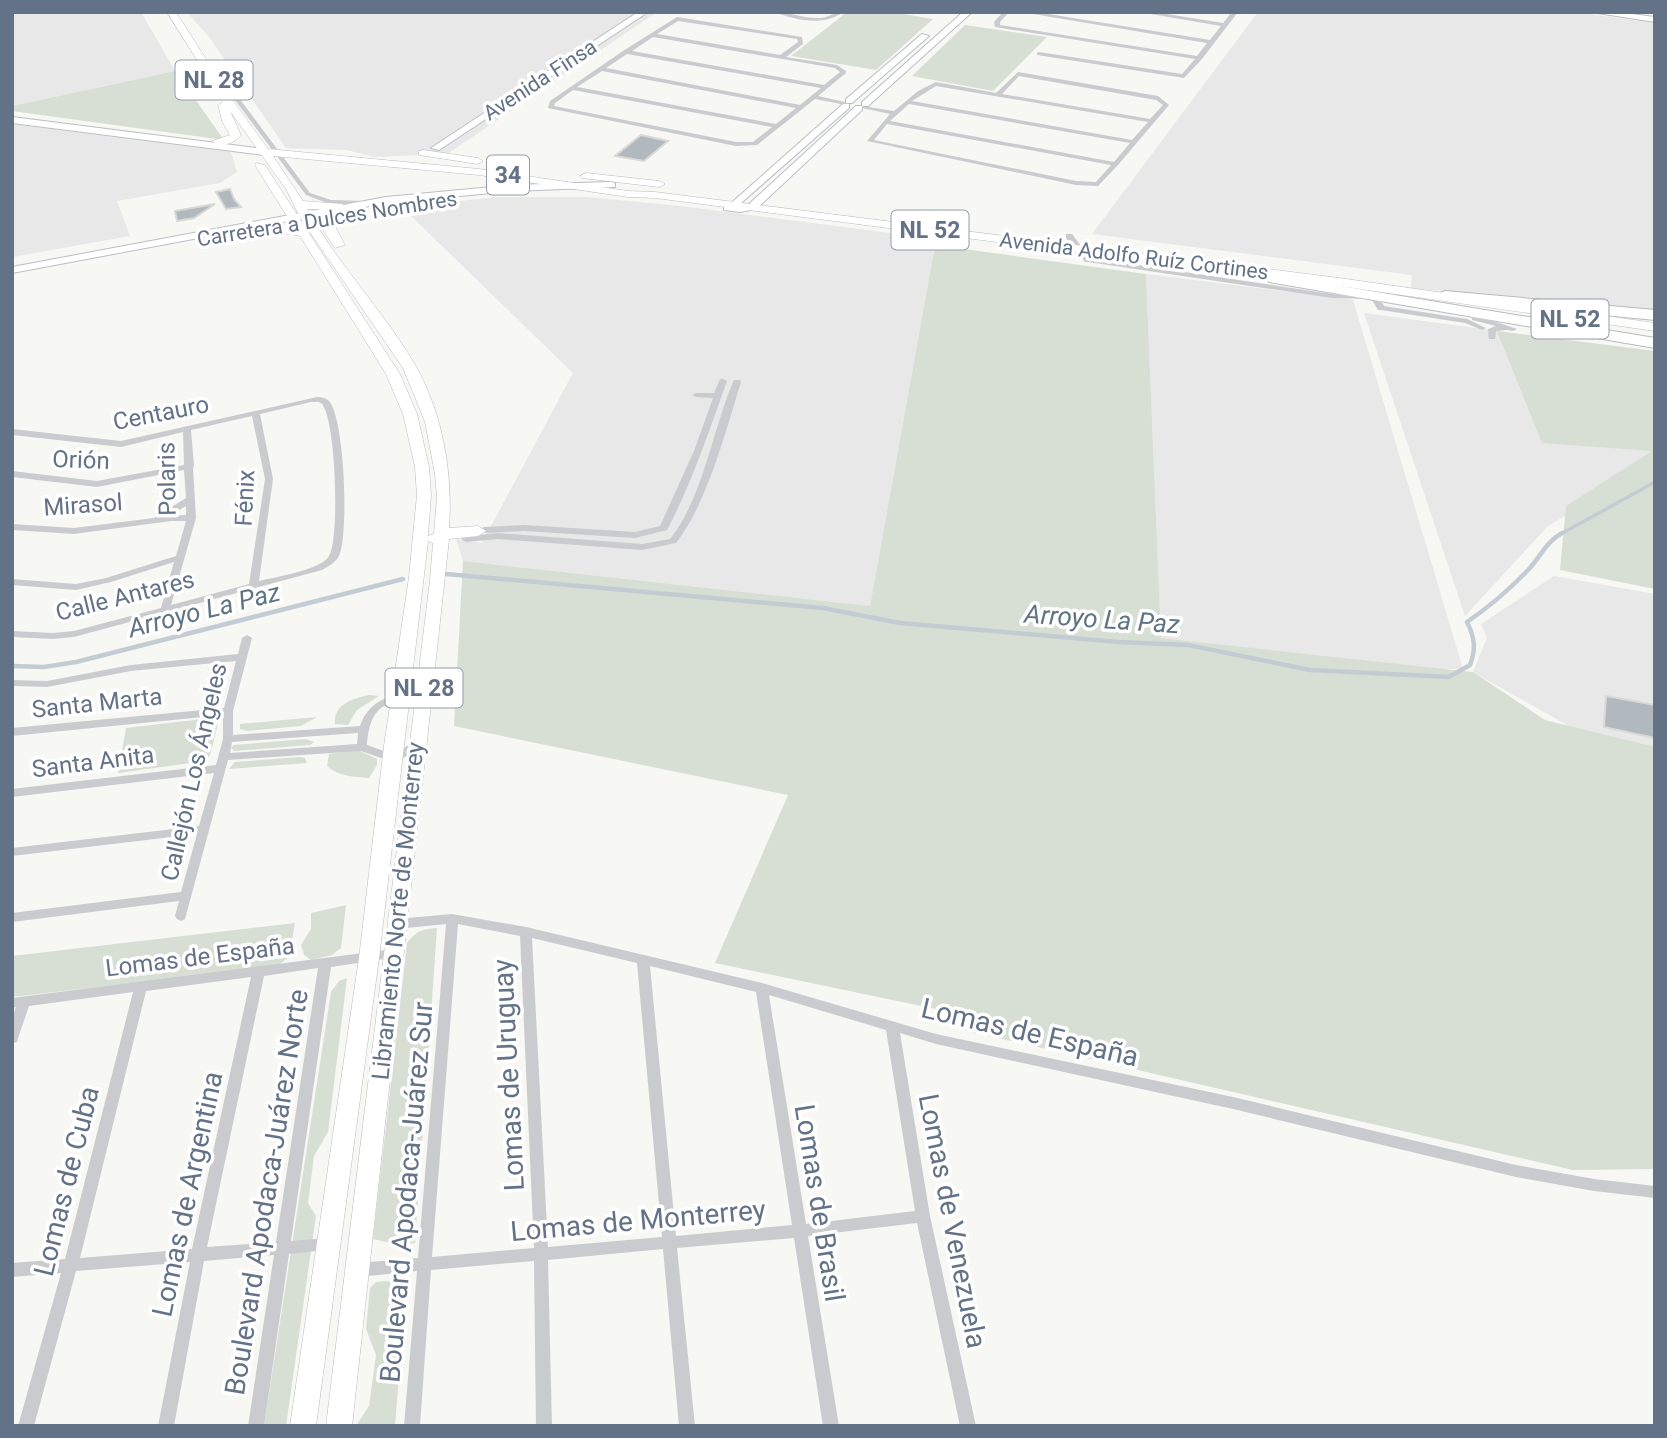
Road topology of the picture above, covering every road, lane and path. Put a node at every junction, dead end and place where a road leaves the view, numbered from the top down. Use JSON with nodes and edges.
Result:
{"nodes":[{"id":1,"x":163,"y":12,"type":"edge"},
{"id":2,"x":171,"y":12,"type":"edge"},
{"id":3,"x":644,"y":12,"type":"edge"},
{"id":4,"x":777,"y":12,"type":"edge"},
{"id":5,"x":841,"y":12,"type":"edge"},
{"id":6,"x":954,"y":12,"type":"edge"},
{"id":7,"x":968,"y":12,"type":"edge"},
{"id":8,"x":1006,"y":12,"type":"edge"},
{"id":9,"x":1024,"y":12,"type":"edge"},
{"id":10,"x":1142,"y":12,"type":"edge"},
{"id":11,"x":1235,"y":12,"type":"edge"},
{"id":12,"x":1595,"y":12,"type":"edge"},
{"id":13,"x":1655,"y":20,"type":"edge"},
{"id":14,"x":1225,"y":25,"type":"junction"},
{"id":15,"x":651,"y":34,"type":"junction"},
{"id":16,"x":1057,"y":36,"type":"junction"},
{"id":17,"x":1212,"y":42,"type":"junction"},
{"id":18,"x":915,"y":45,"type":"junction"},
{"id":19,"x":929,"y":48,"type":"junction"},
{"id":20,"x":625,"y":52,"type":"junction"},
{"id":21,"x":782,"y":57,"type":"junction"},
{"id":22,"x":1199,"y":58,"type":"junction"},
{"id":23,"x":600,"y":69,"type":"junction"},
{"id":24,"x":826,"y":87,"type":"junction"},
{"id":25,"x":572,"y":88,"type":"junction"},
{"id":26,"x":998,"y":94,"type":"junction"},
{"id":27,"x":815,"y":97,"type":"junction"},
{"id":28,"x":909,"y":102,"type":"junction"},
{"id":29,"x":847,"y":103,"type":"junction"},
{"id":30,"x":223,"y":105,"type":"junction"},
{"id":31,"x":863,"y":106,"type":"junction"},
{"id":32,"x":802,"y":107,"type":"junction"},
{"id":33,"x":896,"y":113,"type":"junction"},
{"id":34,"x":12,"y":117,"type":"edge"},
{"id":35,"x":1150,"y":121,"type":"junction"},
{"id":36,"x":887,"y":122,"type":"junction"},
{"id":37,"x":779,"y":126,"type":"junction"},
{"id":38,"x":217,"y":141,"type":"junction"},
{"id":39,"x":1133,"y":142,"type":"junction"},
{"id":40,"x":262,"y":149,"type":"junction"},
{"id":41,"x":798,"y":149,"type":"junction"},
{"id":42,"x":430,"y":151,"type":"junction"},
{"id":43,"x":812,"y":152,"type":"junction"},
{"id":44,"x":787,"y":159,"type":"junction"},
{"id":45,"x":395,"y":162,"type":"junction"},
{"id":46,"x":802,"y":162,"type":"junction"},
{"id":47,"x":1116,"y":164,"type":"junction"},
{"id":48,"x":449,"y":166,"type":"junction"},
{"id":49,"x":584,"y":175,"type":"junction"},
{"id":50,"x":552,"y":178,"type":"junction"},
{"id":51,"x":611,"y":185,"type":"junction"},
{"id":52,"x":576,"y":186,"type":"junction"},
{"id":53,"x":628,"y":194,"type":"junction"},
{"id":54,"x":655,"y":195,"type":"junction"},
{"id":55,"x":745,"y":195,"type":"junction"},
{"id":56,"x":761,"y":197,"type":"junction"},
{"id":57,"x":368,"y":203,"type":"junction"},
{"id":58,"x":738,"y":208,"type":"junction"},
{"id":59,"x":341,"y":210,"type":"junction"},
{"id":60,"x":356,"y":211,"type":"junction"},
{"id":61,"x":300,"y":218,"type":"junction"},
{"id":62,"x":940,"y":221,"type":"junction"},
{"id":63,"x":259,"y":225,"type":"junction"},
{"id":64,"x":910,"y":228,"type":"junction"},
{"id":65,"x":1069,"y":236,"type":"junction"},
{"id":66,"x":1163,"y":248,"type":"junction"},
{"id":67,"x":1080,"y":251,"type":"junction"},
{"id":68,"x":12,"y":270,"type":"edge"},
{"id":69,"x":1274,"y":279,"type":"junction"},
{"id":70,"x":1445,"y":296,"type":"joint"},
{"id":71,"x":366,"y":302,"type":"junction"},
{"id":72,"x":1456,"y":311,"type":"junction"},
{"id":73,"x":1655,"y":315,"type":"edge"},
{"id":74,"x":1482,"y":328,"type":"dead end"},
{"id":75,"x":1655,"y":329,"type":"edge"},
{"id":76,"x":1492,"y":337,"type":"dead end"},
{"id":77,"x":1655,"y":343,"type":"edge"},
{"id":78,"x":723,"y":381,"type":"dead end"},
{"id":79,"x":737,"y":382,"type":"dead end"},
{"id":80,"x":696,"y":395,"type":"dead end"},
{"id":81,"x":718,"y":397,"type":"junction"},
{"id":82,"x":256,"y":414,"type":"junction"},
{"id":83,"x":187,"y":430,"type":"junction"},
{"id":84,"x":12,"y":432,"type":"edge"},
{"id":85,"x":190,"y":466,"type":"junction"},
{"id":86,"x":12,"y":474,"type":"edge"},
{"id":87,"x":424,"y":495,"type":"junction"},
{"id":88,"x":191,"y":499,"type":"junction"},
{"id":89,"x":443,"y":515,"type":"junction"},
{"id":90,"x":191,"y":518,"type":"junction"},
{"id":91,"x":156,"y":519,"type":"junction"},
{"id":92,"x":12,"y":527,"type":"edge"},
{"id":93,"x":468,"y":536,"type":"junction"},
{"id":94,"x":440,"y":542,"type":"junction"},
{"id":95,"x":181,"y":557,"type":"junction"},
{"id":96,"x":327,"y":564,"type":"joint"},
{"id":97,"x":418,"y":573,"type":"junction"},
{"id":98,"x":12,"y":582,"type":"edge"},
{"id":99,"x":254,"y":585,"type":"junction"},
{"id":100,"x":165,"y":609,"type":"junction"},
{"id":101,"x":12,"y":634,"type":"edge"},
{"id":102,"x":247,"y":638,"type":"dead end"},
{"id":103,"x":242,"y":657,"type":"junction"},
{"id":104,"x":12,"y":683,"type":"edge"},
{"id":105,"x":400,"y":698,"type":"junction"},
{"id":106,"x":421,"y":706,"type":"junction"},
{"id":107,"x":228,"y":711,"type":"junction"},
{"id":108,"x":362,"y":729,"type":"junction"},
{"id":109,"x":12,"y":732,"type":"edge"},
{"id":110,"x":326,"y":732,"type":"junction"},
{"id":111,"x":228,"y":739,"type":"junction"},
{"id":112,"x":418,"y":743,"type":"junction"},
{"id":113,"x":362,"y":747,"type":"junction"},
{"id":114,"x":323,"y":748,"type":"junction"},
{"id":115,"x":392,"y":757,"type":"junction"},
{"id":116,"x":221,"y":763,"type":"junction"},
{"id":117,"x":12,"y":793,"type":"edge"},
{"id":118,"x":205,"y":829,"type":"junction"},
{"id":119,"x":12,"y":852,"type":"edge"},
{"id":120,"x":186,"y":896,"type":"junction"},
{"id":121,"x":181,"y":916,"type":"dead end"},
{"id":122,"x":12,"y":918,"type":"edge"},
{"id":123,"x":452,"y":919,"type":"junction"},
{"id":124,"x":396,"y":924,"type":"junction"},
{"id":125,"x":526,"y":932,"type":"junction"},
{"id":126,"x":394,"y":954,"type":"junction"},
{"id":127,"x":369,"y":958,"type":"junction"},
{"id":128,"x":643,"y":959,"type":"junction"},
{"id":129,"x":325,"y":965,"type":"junction"},
{"id":130,"x":258,"y":973,"type":"junction"},
{"id":131,"x":762,"y":988,"type":"junction"},
{"id":132,"x":140,"y":989,"type":"junction"},
{"id":133,"x":18,"y":1002,"type":"edge"},
{"id":134,"x":892,"y":1025,"type":"junction"},
{"id":135,"x":12,"y":1038,"type":"edge"},
{"id":136,"x":1655,"y":1192,"type":"edge"},
{"id":137,"x":923,"y":1216,"type":"junction"},
{"id":138,"x":800,"y":1231,"type":"junction"},
{"id":139,"x":669,"y":1242,"type":"junction"},
{"id":140,"x":328,"y":1244,"type":"junction"},
{"id":141,"x":282,"y":1248,"type":"junction"},
{"id":142,"x":541,"y":1254,"type":"junction"},
{"id":143,"x":198,"y":1255,"type":"junction"},
{"id":144,"x":71,"y":1264,"type":"junction"},
{"id":145,"x":425,"y":1264,"type":"junction"},
{"id":146,"x":12,"y":1270,"type":"edge"},
{"id":147,"x":357,"y":1270,"type":"junction"},
{"id":148,"x":26,"y":1426,"type":"edge"},
{"id":149,"x":166,"y":1426,"type":"edge"},
{"id":150,"x":256,"y":1426,"type":"edge"},
{"id":151,"x":303,"y":1426,"type":"edge"},
{"id":152,"x":339,"y":1426,"type":"edge"},
{"id":153,"x":412,"y":1426,"type":"edge"},
{"id":154,"x":544,"y":1426,"type":"edge"},
{"id":155,"x":687,"y":1426,"type":"edge"},
{"id":156,"x":831,"y":1426,"type":"edge"},
{"id":157,"x":968,"y":1426,"type":"edge"}],
"edges":[{"from":1,"to":30,"type":"main road"},
{"from":2,"to":40,"type":"main road","number":"NL 28"},
{"from":3,"to":42,"type":"street","name":"Avenida Finsa"},
{"from":4,"to":5,"type":"street"},
{"from":6,"to":18,"type":"street"},
{"from":7,"to":19,"type":"street"},
{"from":8,"to":16,"type":"street"},
{"from":9,"to":17,"type":"street"},
{"from":10,"to":14,"type":"street"},
{"from":11,"to":14,"type":"street"},
{"from":12,"to":13,"type":"street"},
{"from":14,"to":17,"type":"street"},
{"from":15,"to":20,"type":"street"},
{"from":15,"to":21,"type":"street"},
{"from":15,"to":21,"type":"street"},
{"from":16,"to":22,"type":"street"},
{"from":16,"to":22,"type":"street"},
{"from":17,"to":22,"type":"street"},
{"from":18,"to":19,"type":"street"},
{"from":18,"to":29,"type":"street"},
{"from":19,"to":31,"type":"street"},
{"from":20,"to":23,"type":"street"},
{"from":20,"to":24,"type":"street"},
{"from":21,"to":24,"type":"street"},
{"from":23,"to":25,"type":"street"},
{"from":23,"to":32,"type":"street"},
{"from":24,"to":27,"type":"street"},
{"from":25,"to":37,"type":"street"},
{"from":25,"to":37,"type":"street"},
{"from":26,"to":28,"type":"street"},
{"from":26,"to":35,"type":"street"},
{"from":26,"to":35,"type":"street"},
{"from":27,"to":29,"type":"street"},
{"from":27,"to":32,"type":"street"},
{"from":28,"to":33,"type":"street"},
{"from":28,"to":39,"type":"street"},
{"from":29,"to":31,"type":"street"},
{"from":29,"to":41,"type":"street"},
{"from":30,"to":38,"type":"main road"},
{"from":30,"to":40,"type":"main road"},
{"from":31,"to":33,"type":"street"},
{"from":31,"to":43,"type":"street"},
{"from":32,"to":37,"type":"street"},
{"from":33,"to":36,"type":"street"},
{"from":34,"to":38,"type":"street"},
{"from":34,"to":40,"type":"street"},
{"from":35,"to":39,"type":"street"},
{"from":36,"to":47,"type":"street"},
{"from":36,"to":47,"type":"street"},
{"from":38,"to":40,"type":"street"},
{"from":39,"to":47,"type":"street"},
{"from":40,"to":45,"type":"main road","name":"Avenida Adolfo Ruíz Cortines","number":"34"},
{"from":40,"to":52,"type":"main road","name":"Avenida Adolfo Ruíz Cortines","number":"34"},
{"from":40,"to":57,"type":"street"},
{"from":40,"to":61,"type":"main road"},
{"from":41,"to":43,"type":"street"},
{"from":41,"to":44,"type":"street"},
{"from":42,"to":45,"type":"main road"},
{"from":42,"to":48,"type":"main road"},
{"from":42,"to":49,"type":"main road"},
{"from":43,"to":46,"type":"street"},
{"from":44,"to":46,"type":"street"},
{"from":44,"to":55,"type":"street"},
{"from":45,"to":48,"type":"main road","name":"Avenida Adolfo Ruíz Cortines","number":"34"},
{"from":46,"to":56,"type":"street"},
{"from":48,"to":50,"type":"main road","name":"Avenida Adolfo Ruíz Cortines","number":"34"},
{"from":49,"to":50,"type":"main road"},
{"from":49,"to":55,"type":"main road"},
{"from":50,"to":51,"type":"main road","name":"Avenida Adolfo Ruíz Cortines","number":"34"},
{"from":51,"to":52,"type":"street","name":"Carretera a Dulces Nombres","number":"NL 52"},
{"from":51,"to":54,"type":"main road","name":"Avenida Adolfo Ruíz Cortines","number":"NL 52"},
{"from":52,"to":53,"type":"main road","name":"Avenida Adolfo Ruíz Cortines","number":"34"},
{"from":52,"to":57,"type":"street","name":"Carretera a Dulces Nombres","number":"NL 52"},
{"from":53,"to":54,"type":"main road","name":"Avenida Adolfo Ruíz Cortines","number":"NL 52"},
{"from":53,"to":58,"type":"main road"},
{"from":53,"to":60,"type":"street","name":"Carretera a Dulces Nombres","number":"NL 52"},
{"from":54,"to":58,"type":"main road","name":"Avenida Adolfo Ruíz Cortines","number":"NL 52"},
{"from":55,"to":56,"type":"main road"},
{"from":55,"to":58,"type":"street"},
{"from":56,"to":58,"type":"street"},
{"from":56,"to":62,"type":"main road"},
{"from":57,"to":59,"type":"street","name":"Carretera a Dulces Nombres","number":"NL 52"},
{"from":58,"to":64,"type":"main road","name":"Avenida Adolfo Ruíz Cortines","number":"NL 52"},
{"from":58,"to":67,"type":"main road"},
{"from":59,"to":60,"type":"street","name":"Carretera a Dulces Nombres","number":"NL 52"},
{"from":59,"to":61,"type":"main road"},
{"from":59,"to":61,"type":"main road"},
{"from":60,"to":71,"type":"main road"},
{"from":61,"to":63,"type":"main road"},
{"from":61,"to":63,"type":"main road"},
{"from":61,"to":71,"type":"main road","name":"Libramiento Norte de Monterrey","number":"NL 28"},
{"from":61,"to":87,"type":"main road"},
{"from":62,"to":64,"type":"main road"},
{"from":62,"to":65,"type":"main road"},
{"from":63,"to":68,"type":"street","name":"Carretera a Dulces Nombres"},
{"from":64,"to":67,"type":"main road","name":"Avenida Adolfo Ruíz Cortines","number":"NL 52"},
{"from":65,"to":66,"type":"main road"},
{"from":65,"to":67,"type":"street"},
{"from":66,"to":67,"type":"main road"},
{"from":66,"to":70,"type":"main road"},
{"from":67,"to":69,"type":"main road","name":"Avenida Adolfo Ruíz Cortines","number":"NL 52"},
{"from":67,"to":74,"type":"street"},
{"from":67,"to":75,"type":"main road","name":"Avenida Adolfo Ruíz Cortines","number":"NL 52"},
{"from":69,"to":72,"type":"highway"},
{"from":69,"to":75,"type":"main road","name":"Avenida Adolfo Ruíz Cortines","number":"NL 52"},
{"from":70,"to":73,"type":"highway"},
{"from":71,"to":89,"type":"main road","name":"Libramiento Norte de Monterrey","number":"NL 28"},
{"from":72,"to":76,"type":"street"},
{"from":72,"to":77,"type":"highway"},
{"from":78,"to":81,"type":"street"},
{"from":79,"to":93,"type":"street"},
{"from":80,"to":81,"type":"street"},
{"from":81,"to":93,"type":"street"},
{"from":82,"to":83,"type":"street","name":"Centauro"},
{"from":82,"to":96,"type":"street","name":"Centauro"},
{"from":82,"to":99,"type":"street","name":"Fénix"},
{"from":83,"to":84,"type":"street","name":"Centauro"},
{"from":83,"to":85,"type":"street","name":"Polaris"},
{"from":85,"to":86,"type":"street","name":"Orión"},
{"from":85,"to":88,"type":"street","name":"Polaris"},
{"from":87,"to":94,"type":"main road"},
{"from":87,"to":97,"type":"main road"},
{"from":88,"to":90,"type":"street","name":"Polaris"},
{"from":88,"to":91,"type":"street","name":"Mirasol"},
{"from":89,"to":93,"type":"main road"},
{"from":89,"to":94,"type":"main road","name":"Libramiento Norte de Monterrey","number":"NL 28"},
{"from":90,"to":91,"type":"street","name":"Mirasol"},
{"from":90,"to":95,"type":"street","name":"Polaris"},
{"from":91,"to":92,"type":"street","name":"Mirasol"},
{"from":93,"to":94,"type":"main road"},
{"from":94,"to":97,"type":"main road"},
{"from":94,"to":106,"type":"main road","name":"Libramiento Norte de Monterrey","number":"NL 28"},
{"from":95,"to":98,"type":"street"},
{"from":95,"to":100,"type":"street","name":"Polaris"},
{"from":96,"to":99,"type":"street","name":"Calle Antares"},
{"from":97,"to":105,"type":"main road"},
{"from":99,"to":100,"type":"street","name":"Calle Antares"},
{"from":100,"to":101,"type":"street","name":"Calle Antares"},
{"from":102,"to":103,"type":"street","name":"Callejón Los Ángeles"},
{"from":103,"to":104,"type":"street"},
{"from":103,"to":107,"type":"street","name":"Callejón Los Ángeles"},
{"from":105,"to":106,"type":"street"},
{"from":105,"to":108,"type":"street"},
{"from":105,"to":115,"type":"main road"},
{"from":106,"to":112,"type":"main road","name":"Libramiento Norte de Monterrey","number":"NL 28"},
{"from":107,"to":109,"type":"street","name":"Santa Marta"},
{"from":107,"to":111,"type":"street","name":"Callejón Los Ángeles"},
{"from":108,"to":110,"type":"street"},
{"from":108,"to":113,"type":"street"},
{"from":110,"to":111,"type":"street"},
{"from":110,"to":114,"type":"street"},
{"from":111,"to":116,"type":"street","name":"Callejón Los Ángeles"},
{"from":112,"to":115,"type":"street"},
{"from":112,"to":124,"type":"main road","name":"Libramiento Norte de Monterrey","number":"NL 28"},
{"from":113,"to":114,"type":"street","name":"Santa Anita"},
{"from":113,"to":115,"type":"street","name":"Santa Anita"},
{"from":114,"to":116,"type":"street","name":"Santa Anita"},
{"from":115,"to":127,"type":"main road"},
{"from":116,"to":117,"type":"street","name":"Santa Anita"},
{"from":116,"to":118,"type":"street","name":"Callejón Los Ángeles"},
{"from":118,"to":119,"type":"street"},
{"from":118,"to":120,"type":"street","name":"Callejón Los Ángeles"},
{"from":120,"to":121,"type":"street","name":"Callejón Los Ángeles"},
{"from":120,"to":122,"type":"street"},
{"from":123,"to":124,"type":"street","name":"Lomas de España"},
{"from":123,"to":125,"type":"street","name":"Lomas de España"},
{"from":123,"to":145,"type":"street","name":"Boulevard Apodaca-Juárez Sur"},
{"from":124,"to":126,"type":"main road","name":"Libramiento Norte de Monterrey","number":"NL 28"},
{"from":125,"to":128,"type":"street","name":"Lomas de España"},
{"from":125,"to":142,"type":"street","name":"Lomas de Uruguay"},
{"from":126,"to":127,"type":"street","name":"Lomas de España"},
{"from":126,"to":147,"type":"main road","name":"Libramiento Norte de Monterrey","number":"NL 28"},
{"from":127,"to":129,"type":"street","name":"Lomas de España"},
{"from":127,"to":140,"type":"main road"},
{"from":128,"to":131,"type":"street","name":"Lomas de España"},
{"from":128,"to":139,"type":"street"},
{"from":129,"to":130,"type":"street","name":"Lomas de España"},
{"from":129,"to":141,"type":"street","name":"Boulevard Apodaca-Juárez Norte"},
{"from":130,"to":132,"type":"street","name":"Lomas de España"},
{"from":130,"to":143,"type":"street","name":"Lomas de Argentina"},
{"from":131,"to":134,"type":"street","name":"Lomas de España"},
{"from":131,"to":138,"type":"street","name":"Lomas de Brasil"},
{"from":132,"to":133,"type":"street","name":"Lomas de España"},
{"from":132,"to":144,"type":"street","name":"Lomas de Cuba"},
{"from":133,"to":135,"type":"street"},
{"from":134,"to":136,"type":"street","name":"Lomas de España"},
{"from":134,"to":137,"type":"street","name":"Lomas de Venezuela"},
{"from":137,"to":138,"type":"street","name":"Lomas de Monterrey"},
{"from":137,"to":157,"type":"street","name":"Lomas de Venezuela"},
{"from":138,"to":139,"type":"street","name":"Lomas de Monterrey"},
{"from":138,"to":156,"type":"street","name":"Lomas de Brasil"},
{"from":139,"to":142,"type":"street","name":"Lomas de Monterrey"},
{"from":139,"to":155,"type":"street"},
{"from":140,"to":141,"type":"street"},
{"from":140,"to":151,"type":"main road"},
{"from":141,"to":143,"type":"street"},
{"from":141,"to":150,"type":"street","name":"Boulevard Apodaca-Juárez Norte"},
{"from":142,"to":145,"type":"street","name":"Lomas de Monterrey"},
{"from":142,"to":154,"type":"street","name":"Lomas de Uruguay"},
{"from":143,"to":144,"type":"street"},
{"from":143,"to":149,"type":"street","name":"Lomas de Argentina"},
{"from":144,"to":146,"type":"street"},
{"from":144,"to":148,"type":"street","name":"Lomas de Cuba"},
{"from":145,"to":147,"type":"street","name":"Lomas de Monterrey"},
{"from":145,"to":153,"type":"street","name":"Boulevard Apodaca-Juárez Sur"},
{"from":147,"to":152,"type":"main road","name":"Libramiento Norte de Monterrey","number":"NL 28"}]}
